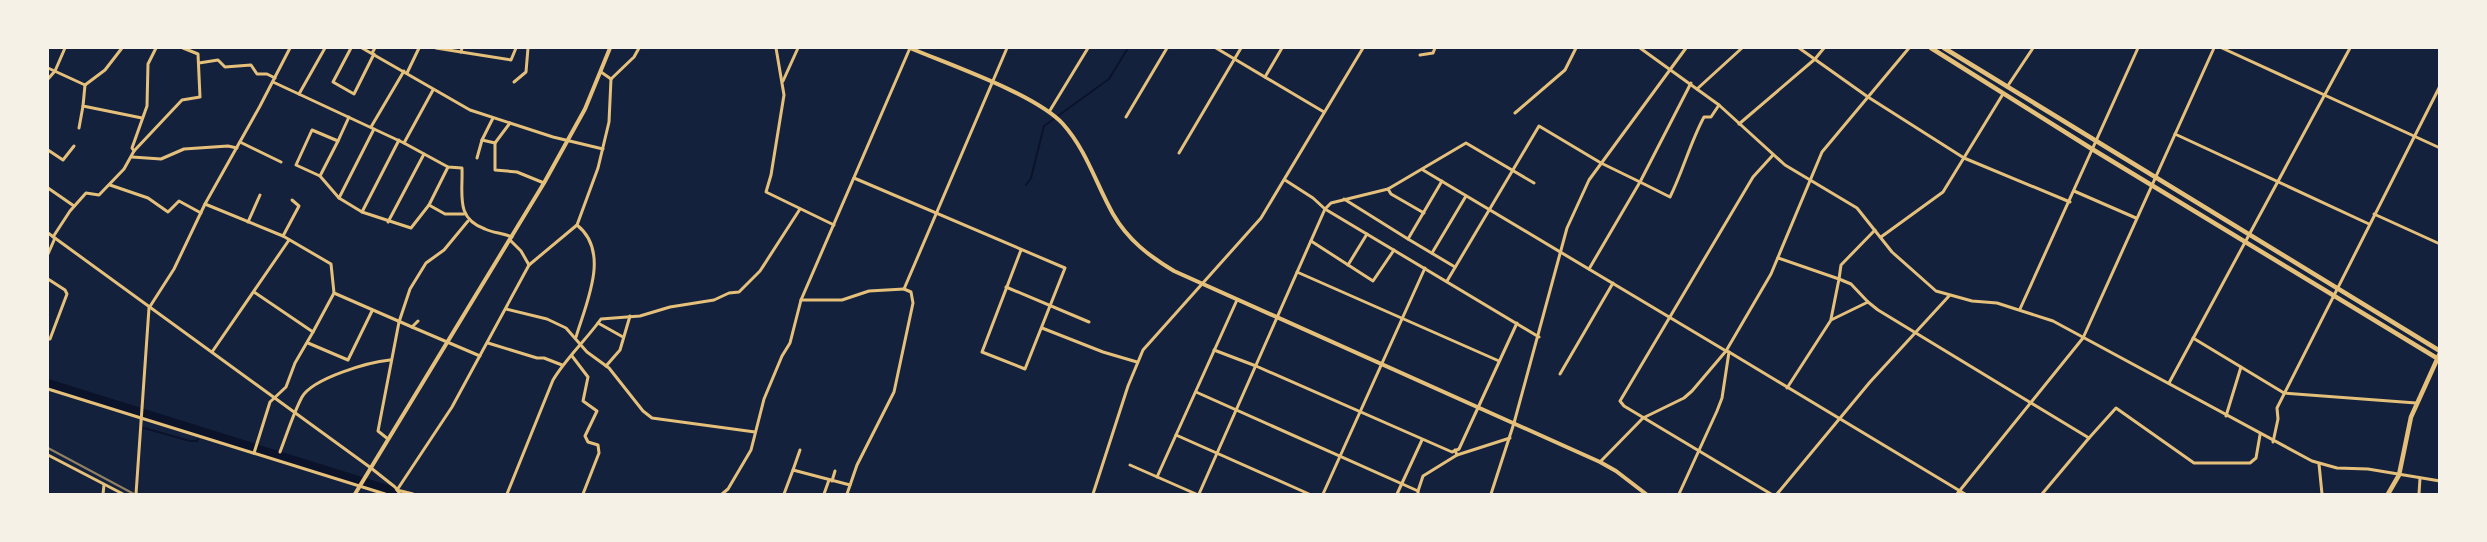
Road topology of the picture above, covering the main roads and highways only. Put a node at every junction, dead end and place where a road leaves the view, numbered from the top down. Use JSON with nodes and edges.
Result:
{"nodes":[{"id":1,"x":1931,"y":48,"type":"edge"},
{"id":2,"x":1944,"y":48,"type":"edge"},
{"id":3,"x":2440,"y":352,"type":"edge"},
{"id":4,"x":2438,"y":359,"type":"edge"},
{"id":5,"x":2388,"y":494,"type":"edge"}],
"edges":[{"from":1,"to":4,"type":"main road"},
{"from":2,"to":3,"type":"main road"},
{"from":3,"to":4,"type":"main road"},
{"from":4,"to":5,"type":"main road"}]}
